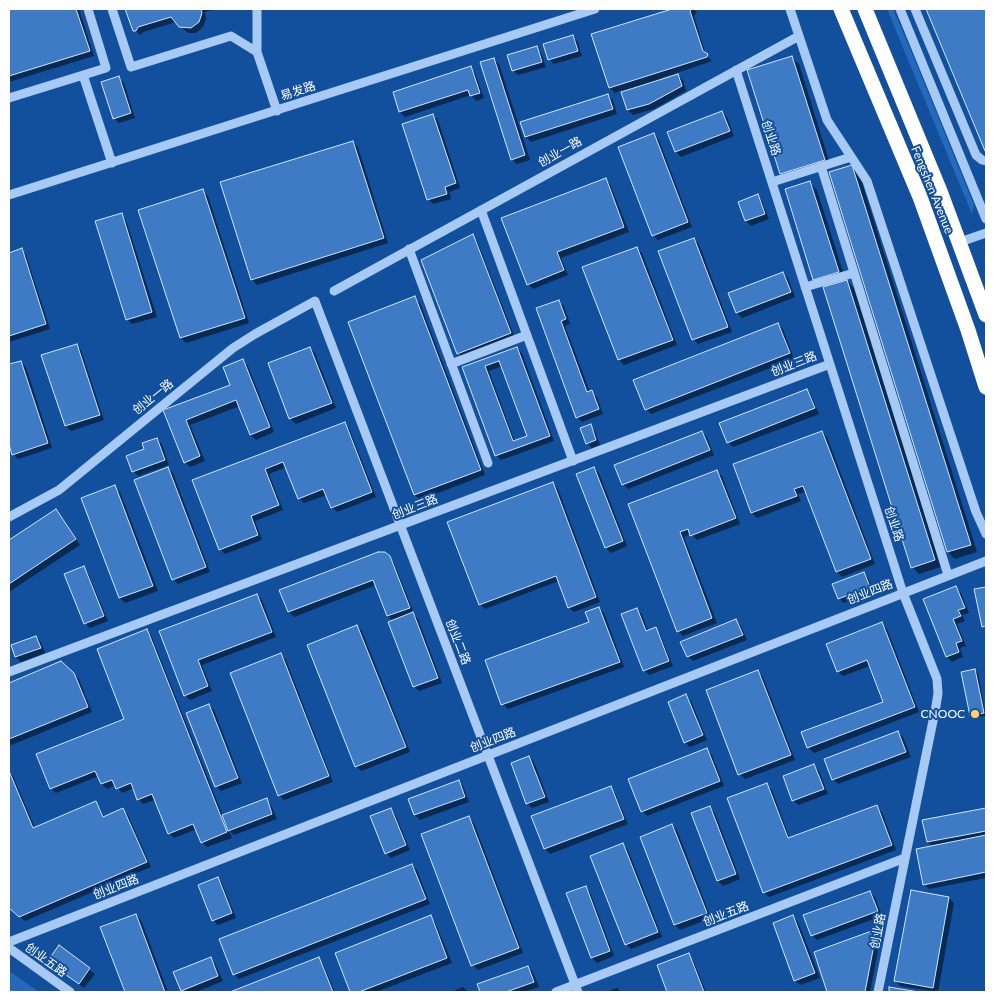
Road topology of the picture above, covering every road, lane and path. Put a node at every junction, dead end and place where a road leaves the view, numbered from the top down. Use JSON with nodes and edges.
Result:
{"nodes":[{"id":1,"x":88,"y":9,"type":"edge"},
{"id":2,"x":112,"y":9,"type":"edge"},
{"id":3,"x":257,"y":9,"type":"edge"},
{"id":4,"x":595,"y":9,"type":"edge"},
{"id":5,"x":790,"y":9,"type":"edge"},
{"id":6,"x":841,"y":9,"type":"edge"},
{"id":7,"x":865,"y":9,"type":"edge"},
{"id":8,"x":900,"y":9,"type":"edge"},
{"id":9,"x":916,"y":9,"type":"edge"},
{"id":10,"x":799,"y":36,"type":"junction"},
{"id":11,"x":257,"y":52,"type":"junction"},
{"id":12,"x":736,"y":70,"type":"junction"},
{"id":13,"x":83,"y":75,"type":"junction"},
{"id":14,"x":9,"y":98,"type":"edge"},
{"id":15,"x":277,"y":110,"type":"junction"},
{"id":16,"x":851,"y":157,"type":"junction"},
{"id":17,"x":986,"y":161,"type":"edge"},
{"id":18,"x":112,"y":163,"type":"junction"},
{"id":19,"x":821,"y":166,"type":"junction"},
{"id":20,"x":772,"y":182,"type":"junction"},
{"id":21,"x":9,"y":195,"type":"edge"},
{"id":22,"x":481,"y":210,"type":"junction"},
{"id":23,"x":986,"y":219,"type":"edge"},
{"id":24,"x":986,"y":233,"type":"edge"},
{"id":25,"x":960,"y":242,"type":"junction"},
{"id":26,"x":409,"y":249,"type":"junction"},
{"id":27,"x":854,"y":273,"type":"junction"},
{"id":28,"x":805,"y":287,"type":"junction"},
{"id":29,"x":334,"y":291,"type":"dead end"},
{"id":30,"x":315,"y":301,"type":"joint"},
{"id":31,"x":986,"y":315,"type":"edge"},
{"id":32,"x":527,"y":335,"type":"junction"},
{"id":33,"x":451,"y":364,"type":"junction"},
{"id":34,"x":830,"y":364,"type":"junction"},
{"id":35,"x":986,"y":387,"type":"edge"},
{"id":36,"x":573,"y":461,"type":"junction"},
{"id":37,"x":488,"y":463,"type":"dead end"},
{"id":38,"x":9,"y":517,"type":"edge"},
{"id":39,"x":401,"y":525,"type":"junction"},
{"id":40,"x":986,"y":534,"type":"edge"},
{"id":41,"x":986,"y":561,"type":"edge"},
{"id":42,"x":948,"y":575,"type":"junction"},
{"id":43,"x":903,"y":593,"type":"junction"},
{"id":44,"x":9,"y":672,"type":"edge"},
{"id":45,"x":488,"y":755,"type":"junction"},
{"id":46,"x":905,"y":858,"type":"junction"},
{"id":47,"x":9,"y":942,"type":"edge"},
{"id":48,"x":9,"y":948,"type":"edge"},
{"id":49,"x":577,"y":988,"type":"edge"},
{"id":50,"x":70,"y":992,"type":"edge"},
{"id":51,"x":556,"y":992,"type":"edge"},
{"id":52,"x":878,"y":992,"type":"edge"}],
"edges":[{"from":1,"to":13,"type":"street"},
{"from":2,"to":11,"type":"street"},
{"from":3,"to":11,"type":"street"},
{"from":4,"to":15,"type":"street","name":"易发路"},
{"from":5,"to":10,"type":"street"},
{"from":6,"to":35,"type":"highway","name":"Fengshen Avenue"},
{"from":7,"to":25,"type":"highway","name":"Fengshen Avenue"},
{"from":8,"to":23,"type":"street"},
{"from":9,"to":17,"type":"street"},
{"from":10,"to":12,"type":"street","name":"创业一路"},
{"from":10,"to":16,"type":"street"},
{"from":11,"to":15,"type":"street"},
{"from":12,"to":20,"type":"street","name":"创业路"},
{"from":12,"to":22,"type":"street","name":"创业一路"},
{"from":13,"to":14,"type":"street"},
{"from":13,"to":18,"type":"street"},
{"from":15,"to":18,"type":"street","name":"易发路"},
{"from":16,"to":19,"type":"street"},
{"from":16,"to":40,"type":"street"},
{"from":18,"to":21,"type":"street","name":"易发路"},
{"from":19,"to":20,"type":"street"},
{"from":19,"to":27,"type":"street"},
{"from":20,"to":28,"type":"street","name":"创业路"},
{"from":22,"to":26,"type":"street","name":"创业一路"},
{"from":22,"to":32,"type":"street"},
{"from":24,"to":25,"type":"street"},
{"from":25,"to":31,"type":"highway","name":"Fengshen Avenue"},
{"from":26,"to":29,"type":"street","name":"创业一路"},
{"from":26,"to":33,"type":"street"},
{"from":27,"to":28,"type":"street"},
{"from":27,"to":42,"type":"street"},
{"from":28,"to":34,"type":"street","name":"创业路"},
{"from":30,"to":38,"type":"street","name":"创业一路"},
{"from":30,"to":39,"type":"street","name":"创业二路"},
{"from":32,"to":33,"type":"street"},
{"from":32,"to":36,"type":"street"},
{"from":33,"to":37,"type":"street"},
{"from":34,"to":36,"type":"street","name":"创业三路"},
{"from":34,"to":43,"type":"street","name":"创业路"},
{"from":36,"to":39,"type":"street","name":"创业三路"},
{"from":39,"to":44,"type":"street","name":"创业三路"},
{"from":39,"to":45,"type":"street","name":"创业二路"},
{"from":41,"to":42,"type":"street","name":"创业四路"},
{"from":42,"to":43,"type":"street","name":"创业四路"},
{"from":43,"to":45,"type":"street","name":"创业四路"},
{"from":43,"to":46,"type":"street","name":"创业路"},
{"from":45,"to":47,"type":"street","name":"创业四路"},
{"from":45,"to":49,"type":"street","name":"创业二路"},
{"from":46,"to":49,"type":"street","name":"创业五路"},
{"from":46,"to":52,"type":"street","name":"创业路"},
{"from":48,"to":50,"type":"street","name":"创业五路"},
{"from":49,"to":51,"type":"street","name":"创业五路"}]}
